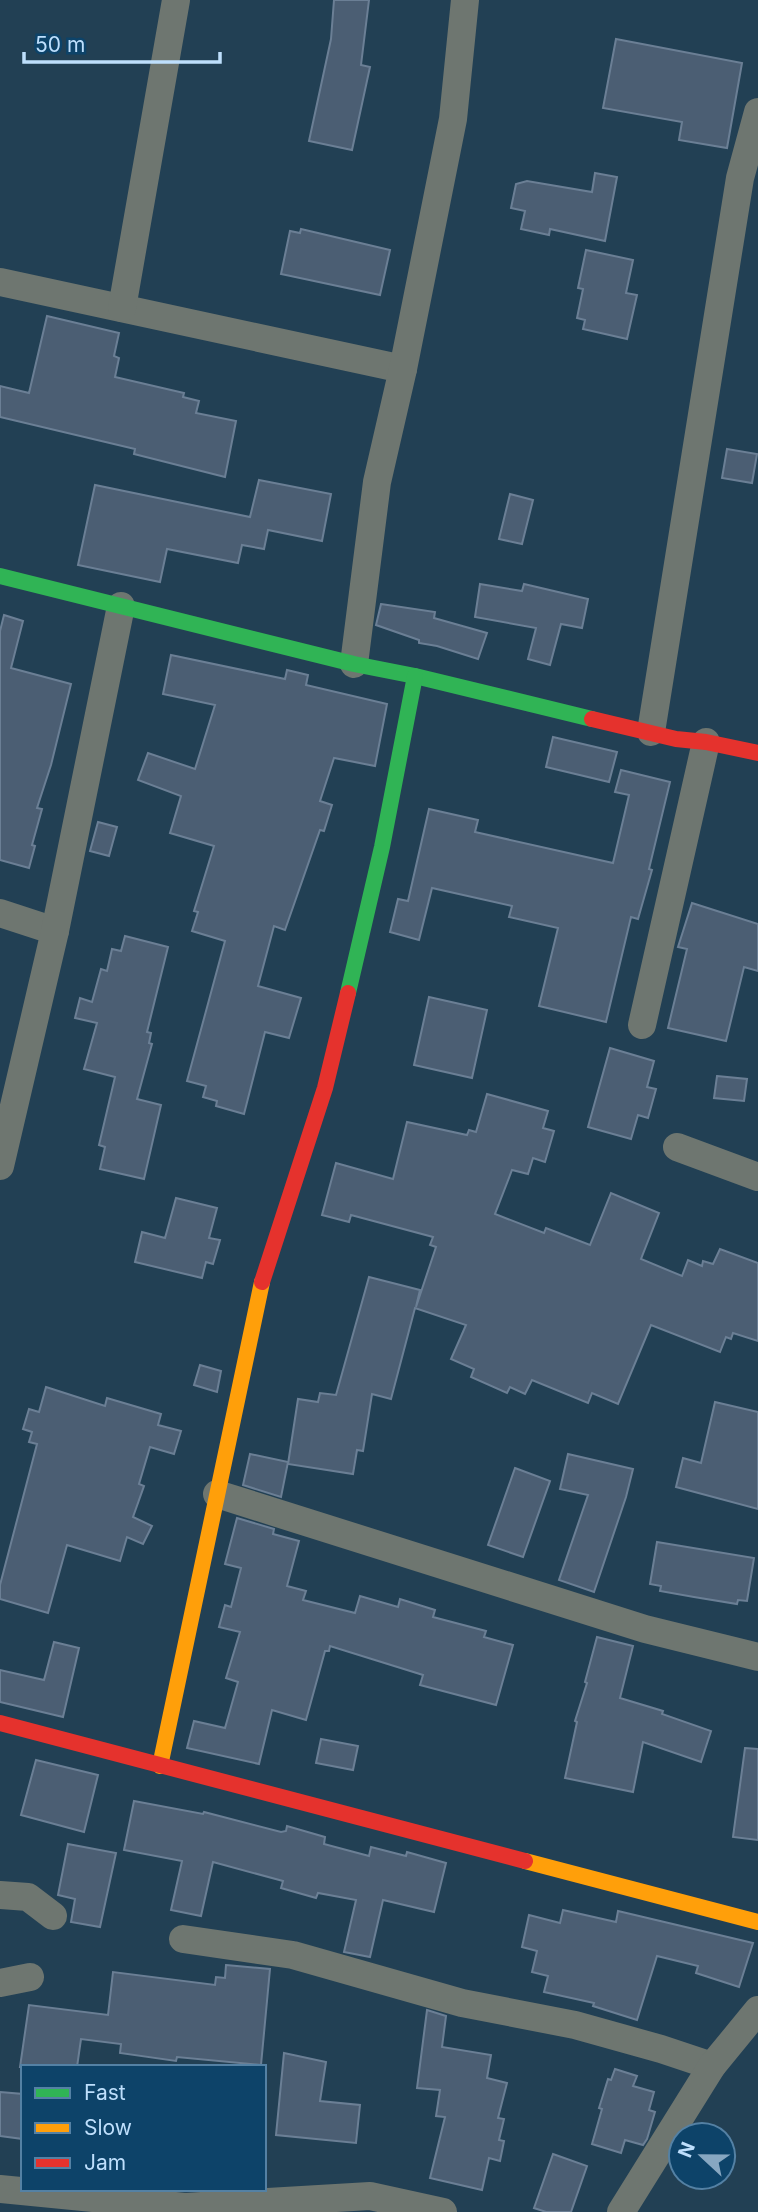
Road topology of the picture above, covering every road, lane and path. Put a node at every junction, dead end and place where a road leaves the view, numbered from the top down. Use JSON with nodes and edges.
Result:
{"nodes":[{"id":1,"x":176,"y":0,"type":"edge"},
{"id":2,"x":465,"y":0,"type":"edge"},
{"id":3,"x":758,"y":112,"type":"edge"},
{"id":4,"x":749,"y":180,"type":"edge"},
{"id":5,"x":0,"y":282,"type":"edge"},
{"id":6,"x":122,"y":308,"type":"junction"},
{"id":7,"x":403,"y":369,"type":"junction"},
{"id":8,"x":0,"y":576,"type":"edge"},
{"id":9,"x":121,"y":606,"type":"junction"},
{"id":10,"x":354,"y":664,"type":"junction"},
{"id":11,"x":415,"y":676,"type":"junction"},
{"id":12,"x":651,"y":732,"type":"junction"},
{"id":13,"x":706,"y":742,"type":"junction"},
{"id":14,"x":758,"y":753,"type":"edge"},
{"id":15,"x":0,"y":913,"type":"edge"},
{"id":16,"x":55,"y":931,"type":"junction"},
{"id":17,"x":642,"y":1025,"type":"dead end"},
{"id":18,"x":677,"y":1147,"type":"dead end"},
{"id":19,"x":0,"y":1166,"type":"edge"},
{"id":20,"x":758,"y":1177,"type":"edge"},
{"id":21,"x":217,"y":1494,"type":"junction"},
{"id":22,"x":758,"y":1657,"type":"edge"},
{"id":23,"x":0,"y":1723,"type":"edge"},
{"id":24,"x":160,"y":1766,"type":"junction"},
{"id":25,"x":0,"y":1895,"type":"edge"},
{"id":26,"x":53,"y":1916,"type":"dead end"},
{"id":27,"x":758,"y":1922,"type":"edge"},
{"id":28,"x":183,"y":1939,"type":"dead end"},
{"id":29,"x":30,"y":1977,"type":"dead end"},
{"id":30,"x":0,"y":1983,"type":"edge"},
{"id":31,"x":758,"y":2010,"type":"edge"},
{"id":32,"x":712,"y":2066,"type":"junction"},
{"id":33,"x":0,"y":2189,"type":"edge"},
{"id":34,"x":443,"y":2212,"type":"edge"},
{"id":35,"x":621,"y":2212,"type":"edge"}],
"edges":[{"from":1,"to":6,"type":"street"},
{"from":2,"to":7,"type":"street"},
{"from":3,"to":4,"type":"street"},
{"from":4,"to":12,"type":"street"},
{"from":5,"to":6,"type":"street"},
{"from":6,"to":7,"type":"street"},
{"from":7,"to":10,"type":"street"},
{"from":8,"to":9,"type":"street"},
{"from":9,"to":10,"type":"street"},
{"from":9,"to":16,"type":"street"},
{"from":10,"to":11,"type":"street"},
{"from":11,"to":12,"type":"street"},
{"from":11,"to":21,"type":"street"},
{"from":12,"to":13,"type":"street"},
{"from":13,"to":14,"type":"street"},
{"from":13,"to":17,"type":"street"},
{"from":15,"to":16,"type":"street"},
{"from":16,"to":19,"type":"street"},
{"from":18,"to":20,"type":"street"},
{"from":21,"to":22,"type":"street"},
{"from":21,"to":24,"type":"street"},
{"from":23,"to":24,"type":"street"},
{"from":24,"to":27,"type":"street"},
{"from":25,"to":26,"type":"street"},
{"from":28,"to":32,"type":"street"},
{"from":29,"to":30,"type":"street"},
{"from":31,"to":32,"type":"street"},
{"from":32,"to":35,"type":"street"},
{"from":33,"to":34,"type":"street"}]}
